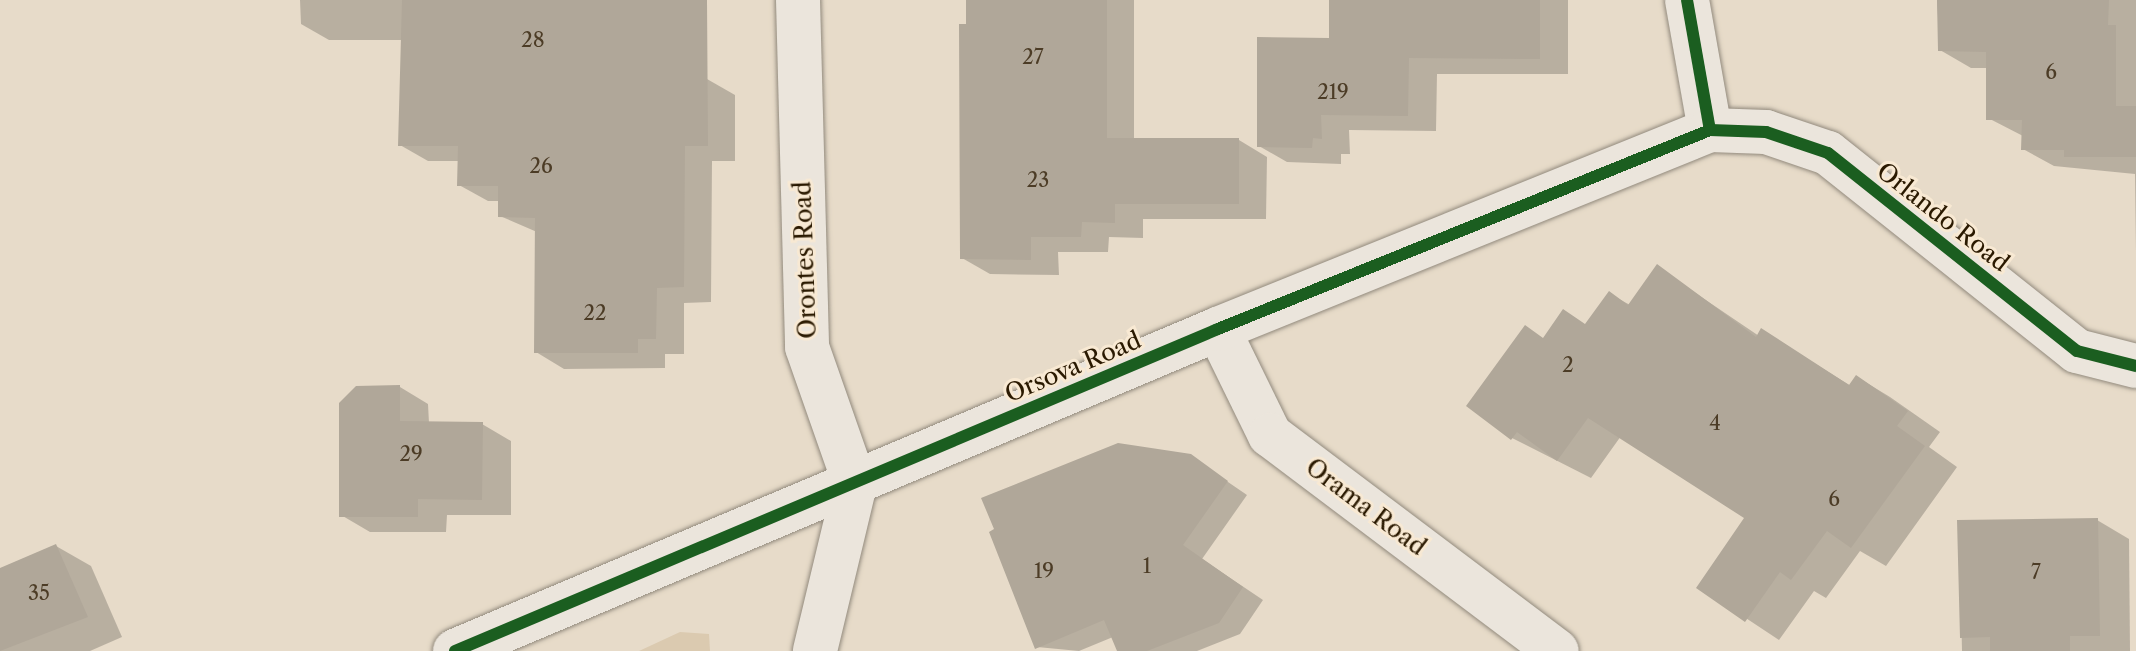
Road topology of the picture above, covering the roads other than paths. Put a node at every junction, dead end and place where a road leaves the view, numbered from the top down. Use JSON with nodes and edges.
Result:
{"nodes":[{"id":1,"x":798,"y":0,"type":"edge"},
{"id":2,"x":1687,"y":0,"type":"edge"},
{"id":3,"x":1710,"y":130,"type":"junction"},
{"id":4,"x":1218,"y":329,"type":"junction"},
{"id":5,"x":2136,"y":366,"type":"edge"},
{"id":6,"x":855,"y":484,"type":"junction"},
{"id":7,"x":455,"y":651,"type":"edge"},
{"id":8,"x":815,"y":651,"type":"edge"},
{"id":9,"x":1557,"y":651,"type":"edge"}],
"edges":[{"from":1,"to":6,"type":"street","name":"Orontes Road"},
{"from":2,"to":3,"type":"street"},
{"from":3,"to":4,"type":"street","name":"Orsova Road"},
{"from":3,"to":5,"type":"street","name":"Orlando Road"},
{"from":4,"to":6,"type":"street","name":"Orsova Road"},
{"from":4,"to":9,"type":"street","name":"Orama Road"},
{"from":6,"to":7,"type":"street","name":"Orsova Road"},
{"from":6,"to":8,"type":"street"}]}
